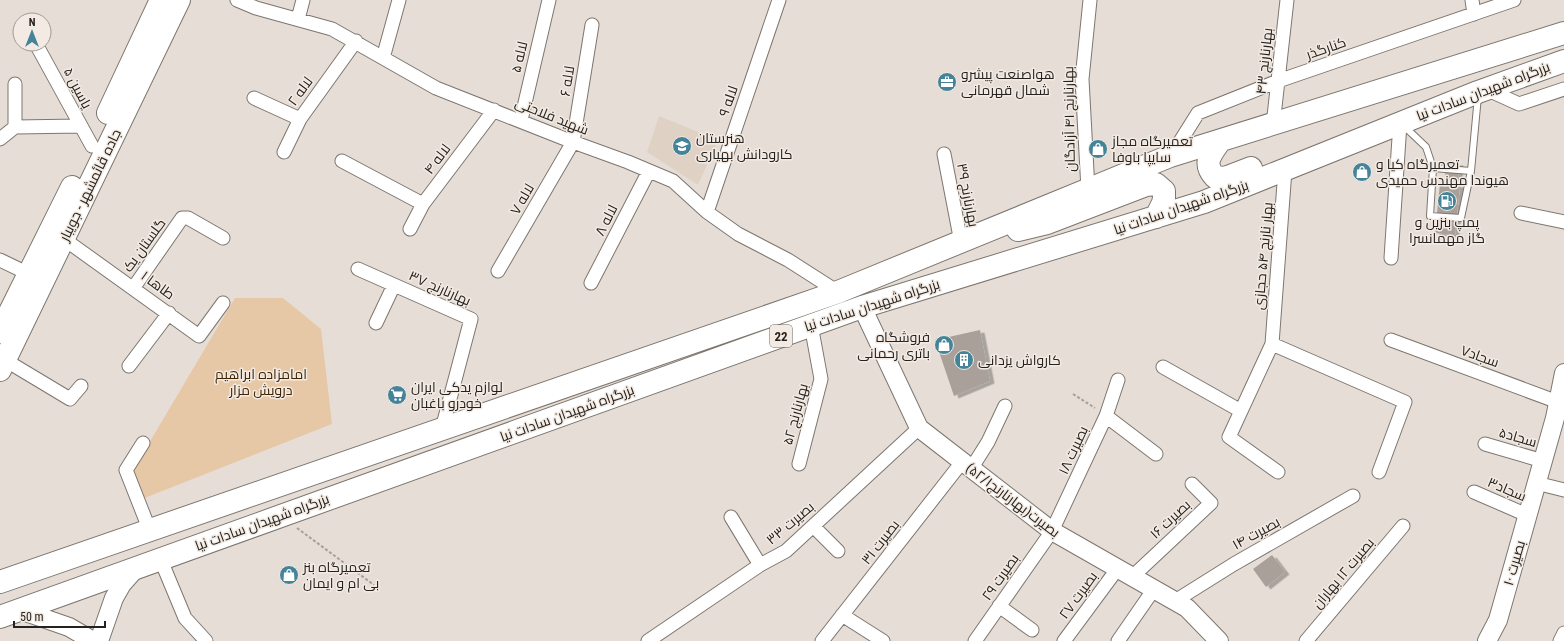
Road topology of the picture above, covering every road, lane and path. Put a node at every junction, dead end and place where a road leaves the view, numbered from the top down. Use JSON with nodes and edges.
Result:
{"nodes":[{"id":1,"x":161,"y":0,"type":"edge"},
{"id":2,"x":179,"y":0,"type":"edge"},
{"id":3,"x":237,"y":0,"type":"edge"},
{"id":4,"x":303,"y":0,"type":"edge"},
{"id":5,"x":399,"y":0,"type":"edge"},
{"id":6,"x":549,"y":0,"type":"edge"},
{"id":7,"x":779,"y":0,"type":"edge"},
{"id":8,"x":1090,"y":0,"type":"edge"},
{"id":9,"x":1287,"y":0,"type":"edge"},
{"id":10,"x":1472,"y":0,"type":"edge"},
{"id":11,"x":1514,"y":0,"type":"edge"},
{"id":12,"x":1474,"y":14,"type":"junction"},
{"id":13,"x":298,"y":19,"type":"junction"},
{"id":14,"x":592,"y":25,"type":"dead end"},
{"id":15,"x":1564,"y":33,"type":"edge"},
{"id":16,"x":356,"y":42,"type":"junction"},
{"id":17,"x":40,"y":52,"type":"edge"},
{"id":18,"x":383,"y":58,"type":"junction"},
{"id":19,"x":1564,"y":60,"type":"edge"},
{"id":20,"x":1278,"y":81,"type":"junction"},
{"id":21,"x":15,"y":84,"type":"dead end"},
{"id":22,"x":1564,"y":89,"type":"edge"},
{"id":23,"x":1482,"y":91,"type":"junction"},
{"id":24,"x":254,"y":98,"type":"dead end"},
{"id":25,"x":494,"y":110,"type":"junction"},
{"id":26,"x":300,"y":119,"type":"junction"},
{"id":27,"x":521,"y":120,"type":"junction"},
{"id":28,"x":1400,"y":123,"type":"junction"},
{"id":29,"x":1273,"y":125,"type":"junction"},
{"id":30,"x":80,"y":126,"type":"junction"},
{"id":31,"x":14,"y":127,"type":"junction"},
{"id":32,"x":0,"y":139,"type":"edge"},
{"id":33,"x":1220,"y":141,"type":"junction"},
{"id":34,"x":573,"y":142,"type":"junction"},
{"id":35,"x":92,"y":146,"type":"junction"},
{"id":36,"x":284,"y":152,"type":"dead end"},
{"id":37,"x":944,"y":154,"type":"dead end"},
{"id":38,"x":1170,"y":156,"type":"junction"},
{"id":39,"x":342,"y":161,"type":"dead end"},
{"id":40,"x":1433,"y":168,"type":"junction"},
{"id":41,"x":1286,"y":170,"type":"junction"},
{"id":42,"x":649,"y":171,"type":"junction"},
{"id":43,"x":1471,"y":172,"type":"junction"},
{"id":44,"x":1088,"y":190,"type":"junction"},
{"id":45,"x":423,"y":204,"type":"junction"},
{"id":46,"x":707,"y":212,"type":"junction"},
{"id":47,"x":1521,"y":213,"type":"dead end"},
{"id":48,"x":1156,"y":218,"type":"junction"},
{"id":49,"x":1564,"y":222,"type":"edge"},
{"id":50,"x":410,"y":229,"type":"dead end"},
{"id":51,"x":223,"y":238,"type":"dead end"},
{"id":52,"x":64,"y":239,"type":"junction"},
{"id":53,"x":961,"y":242,"type":"junction"},
{"id":54,"x":1391,"y":258,"type":"dead end"},
{"id":55,"x":0,"y":260,"type":"edge"},
{"id":56,"x":358,"y":269,"type":"dead end"},
{"id":57,"x":498,"y":271,"type":"dead end"},
{"id":58,"x":30,"y":274,"type":"junction"},
{"id":59,"x":591,"y":283,"type":"dead end"},
{"id":60,"x":394,"y":285,"type":"junction"},
{"id":61,"x":134,"y":287,"type":"junction"},
{"id":62,"x":838,"y":292,"type":"junction"},
{"id":63,"x":222,"y":303,"type":"dead end"},
{"id":64,"x":862,"y":307,"type":"junction"},
{"id":65,"x":169,"y":313,"type":"junction"},
{"id":66,"x":376,"y":323,"type":"dead end"},
{"id":67,"x":810,"y":325,"type":"junction"},
{"id":68,"x":0,"y":332,"type":"edge"},
{"id":69,"x":1391,"y":340,"type":"dead end"},
{"id":70,"x":1272,"y":344,"type":"junction"},
{"id":71,"x":3,"y":365,"type":"edge"},
{"id":72,"x":129,"y":366,"type":"dead end"},
{"id":73,"x":1163,"y":367,"type":"dead end"},
{"id":74,"x":1564,"y":377,"type":"edge"},
{"id":75,"x":1118,"y":380,"type":"dead end"},
{"id":76,"x":81,"y":386,"type":"dead end"},
{"id":77,"x":1073,"y":394,"type":"dead end"},
{"id":78,"x":1558,"y":402,"type":"junction"},
{"id":79,"x":1005,"y":406,"type":"dead end"},
{"id":80,"x":1241,"y":411,"type":"junction"},
{"id":81,"x":1106,"y":416,"type":"junction"},
{"id":82,"x":919,"y":428,"type":"junction"},
{"id":83,"x":442,"y":429,"type":"junction"},
{"id":84,"x":143,"y":443,"type":"dead end"},
{"id":85,"x":1485,"y":444,"type":"dead end"},
{"id":86,"x":1156,"y":454,"type":"dead end"},
{"id":87,"x":1543,"y":461,"type":"junction"},
{"id":88,"x":799,"y":464,"type":"dead end"},
{"id":89,"x":966,"y":465,"type":"junction"},
{"id":90,"x":1278,"y":472,"type":"dead end"},
{"id":91,"x":1379,"y":472,"type":"dead end"},
{"id":92,"x":1536,"y":483,"type":"junction"},
{"id":93,"x":1192,"y":484,"type":"dead end"},
{"id":94,"x":1564,"y":490,"type":"edge"},
{"id":95,"x":1474,"y":492,"type":"dead end"},
{"id":96,"x":1353,"y":496,"type":"dead end"},
{"id":97,"x":280,"y":515,"type":"junction"},
{"id":98,"x":1528,"y":515,"type":"junction"},
{"id":99,"x":731,"y":517,"type":"dead end"},
{"id":100,"x":813,"y":526,"type":"junction"},
{"id":101,"x":1403,"y":526,"type":"dead end"},
{"id":102,"x":150,"y":531,"type":"junction"},
{"id":103,"x":1052,"y":531,"type":"junction"},
{"id":104,"x":838,"y":550,"type":"dead end"},
{"id":105,"x":160,"y":558,"type":"junction"},
{"id":106,"x":760,"y":565,"type":"junction"},
{"id":107,"x":138,"y":566,"type":"junction"},
{"id":108,"x":1125,"y":572,"type":"junction"},
{"id":109,"x":0,"y":582,"type":"edge"},
{"id":110,"x":374,"y":585,"type":"dead end"},
{"id":111,"x":1154,"y":589,"type":"junction"},
{"id":112,"x":1175,"y":601,"type":"junction"},
{"id":113,"x":1000,"y":606,"type":"junction"},
{"id":114,"x":10,"y":613,"type":"edge"},
{"id":115,"x":842,"y":615,"type":"junction"},
{"id":116,"x":1032,"y":630,"type":"dead end"},
{"id":117,"x":1564,"y":633,"type":"edge"},
{"id":118,"x":93,"y":641,"type":"edge"},
{"id":119,"x":99,"y":641,"type":"edge"},
{"id":120,"x":206,"y":641,"type":"edge"},
{"id":121,"x":648,"y":641,"type":"edge"},
{"id":122,"x":822,"y":641,"type":"edge"},
{"id":123,"x":883,"y":641,"type":"edge"},
{"id":124,"x":974,"y":641,"type":"edge"},
{"id":125,"x":1064,"y":641,"type":"edge"},
{"id":126,"x":1118,"y":641,"type":"edge"},
{"id":127,"x":1219,"y":641,"type":"edge"},
{"id":128,"x":1306,"y":641,"type":"edge"},
{"id":129,"x":1487,"y":641,"type":"edge"},
{"id":130,"x":1560,"y":641,"type":"edge"}],
"edges":[{"from":1,"to":35,"type":"highway"},
{"from":2,"to":52,"type":"highway","name":"جاده قائمشهر - جویبار"},
{"from":3,"to":13,"type":"street","name":"شهید فلاحتی"},
{"from":4,"to":13,"type":"street"},
{"from":5,"to":18,"type":"street"},
{"from":6,"to":27,"type":"street","name":"لاله ۵"},
{"from":7,"to":46,"type":"street","name":"لاله ۹"},
{"from":8,"to":44,"type":"street","name":"بهارنارنج ۴۱ آزادگان"},
{"from":9,"to":20,"type":"street","name":"بهارنارنج ۴۳"},
{"from":10,"to":12,"type":"street"},
{"from":11,"to":12,"type":"street","name":"کنارگذر"},
{"from":12,"to":20,"type":"street","name":"کنارگذر"},
{"from":13,"to":16,"type":"street","name":"شهید فلاحتی"},
{"from":14,"to":34,"type":"street","name":"لاله ۶"},
{"from":15,"to":29,"type":"highway","name":"بزرگراه شهیدان سادات نیا","number":"22"},
{"from":16,"to":18,"type":"street","name":"شهید فلاحتی"},
{"from":16,"to":26,"type":"street","name":"لاله ۲"},
{"from":17,"to":30,"type":"street","name":"یاسین ۵"},
{"from":18,"to":25,"type":"street","name":"شهید فلاحتی"},
{"from":19,"to":23,"type":"highway","name":"بزرگراه شهیدان سادات نیا","number":"22"},
{"from":20,"to":29,"type":"street","name":"بهارنارنج ۴۳"},
{"from":20,"to":38,"type":"street","name":"کنارگذر"},
{"from":21,"to":31,"type":"street"},
{"from":22,"to":23,"type":"street"},
{"from":23,"to":28,"type":"highway","name":"بزرگراه شهیدان سادات نیا","number":"22"},
{"from":23,"to":43,"type":"lane"},
{"from":24,"to":26,"type":"street","name":"لاله ۲"},
{"from":25,"to":27,"type":"street","name":"شهید فلاحتی"},
{"from":25,"to":45,"type":"street","name":"لاله ۴"},
{"from":26,"to":36,"type":"street"},
{"from":27,"to":34,"type":"street","name":"شهید فلاحتی"},
{"from":28,"to":33,"type":"highway"},
{"from":28,"to":40,"type":"lane"},
{"from":28,"to":41,"type":"highway","name":"بزرگراه شهیدان سادات نیا","number":"22"},
{"from":28,"to":54,"type":"street"},
{"from":29,"to":33,"type":"highway","name":"بزرگراه شهیدان سادات نیا","number":"22"},
{"from":30,"to":31,"type":"street"},
{"from":30,"to":35,"type":"street","name":"یاسین ۵"},
{"from":31,"to":32,"type":"street"},
{"from":33,"to":38,"type":"highway","name":"بزرگراه شهیدان سادات نیا","number":"22"},
{"from":34,"to":42,"type":"street","name":"شهید فلاحتی"},
{"from":34,"to":57,"type":"street","name":"لاله ۷"},
{"from":35,"to":58,"type":"highway"},
{"from":37,"to":53,"type":"street","name":"بهارنارنج ۳۹"},
{"from":38,"to":44,"type":"highway","name":"بزرگراه شهیدان سادات نیا","number":"22"},
{"from":39,"to":45,"type":"street"},
{"from":40,"to":43,"type":"lane"},
{"from":40,"to":43,"type":"lane"},
{"from":41,"to":48,"type":"highway","name":"بزرگراه شهیدان سادات نیا","number":"22"},
{"from":41,"to":70,"type":"street","name":"بهار نارنج ۵۴ حجازی"},
{"from":42,"to":46,"type":"street","name":"شهید فلاحتی"},
{"from":42,"to":59,"type":"street","name":"لاله ۸"},
{"from":44,"to":53,"type":"highway","name":"بزرگراه شهیدان سادات نیا","number":"22"},
{"from":45,"to":50,"type":"street","name":"لاله ۴"},
{"from":46,"to":62,"type":"street","name":"شهید فلاحتی"},
{"from":47,"to":49,"type":"street"},
{"from":48,"to":53,"type":"highway"},
{"from":48,"to":64,"type":"highway","name":"بزرگراه شهیدان سادات نیا","number":"22"},
{"from":51,"to":61,"type":"street","name":"گلستان یک"},
{"from":52,"to":61,"type":"street","name":"طاها ۱"},
{"from":52,"to":71,"type":"highway","name":"جاده قائمشهر - جویبار"},
{"from":53,"to":62,"type":"highway","name":"بزرگراه شهیدان سادات نیا","number":"22"},
{"from":55,"to":58,"type":"street"},
{"from":56,"to":60,"type":"street","name":"بهارنارنج ۳۷"},
{"from":58,"to":68,"type":"highway"},
{"from":60,"to":66,"type":"street"},
{"from":60,"to":83,"type":"street","name":"بهارنارنج ۳۷"},
{"from":61,"to":65,"type":"street","name":"طاها ۱"},
{"from":62,"to":83,"type":"highway","name":"بزرگراه شهیدان سادات نیا","number":"22"},
{"from":63,"to":65,"type":"street","name":"طاها ۱"},
{"from":64,"to":67,"type":"highway","name":"بزرگراه شهیدان سادات نیا","number":"22"},
{"from":64,"to":82,"type":"street","name":"بصیرت(بهارنارنج۵۲/۱)"},
{"from":65,"to":72,"type":"street"},
{"from":67,"to":88,"type":"street","name":"بهارنارنج ۵۲"},
{"from":67,"to":97,"type":"highway","name":"بزرگراه شهیدان سادات نیا","number":"22"},
{"from":69,"to":78,"type":"street","name":"سجاد۷"},
{"from":70,"to":80,"type":"street"},
{"from":70,"to":91,"type":"street"},
{"from":71,"to":76,"type":"street"},
{"from":73,"to":80,"type":"street"},
{"from":74,"to":78,"type":"street","name":"بصیرت ۱۰"},
{"from":75,"to":81,"type":"street","name":"بصیرت ۱۸"},
{"from":77,"to":81,"type":"path"},
{"from":78,"to":87,"type":"street","name":"بصیرت ۱۰"},
{"from":79,"to":89,"type":"street","name":"بصیرت ۳۱"},
{"from":80,"to":90,"type":"street"},
{"from":81,"to":86,"type":"street"},
{"from":81,"to":103,"type":"street","name":"بصیرت ۱۸"},
{"from":82,"to":89,"type":"street","name":"بصیرت(بهارنارنج۵۲/۱)"},
{"from":82,"to":100,"type":"street","name":"بصیرت ۳۳"},
{"from":83,"to":102,"type":"highway","name":"بزرگراه شهیدان سادات نیا","number":"22"},
{"from":84,"to":102,"type":"street"},
{"from":85,"to":87,"type":"street","name":"سجاد۵"},
{"from":87,"to":92,"type":"street","name":"بصیرت ۱۰"},
{"from":89,"to":103,"type":"street","name":"بصیرت(بهارنارنج۵۲/۱)"},
{"from":89,"to":115,"type":"street","name":"بصیرت ۳۱"},
{"from":92,"to":94,"type":"street"},
{"from":92,"to":98,"type":"street","name":"بصیرت ۱۰"},
{"from":93,"to":108,"type":"street","name":"بصیرت ۱۶"},
{"from":95,"to":98,"type":"street","name":"سجاد۳"},
{"from":96,"to":112,"type":"street","name":"بصیرت ۱۴"},
{"from":97,"to":105,"type":"highway","name":"بزرگراه شهیدان سادات نیا","number":"22"},
{"from":97,"to":110,"type":"path"},
{"from":98,"to":129,"type":"street","name":"بصیرت ۱۰"},
{"from":99,"to":106,"type":"street"},
{"from":100,"to":104,"type":"street"},
{"from":100,"to":106,"type":"street","name":"بصیرت ۳۳"},
{"from":101,"to":128,"type":"street","name":"بصیرت ۱۲ بهاران"},
{"from":102,"to":109,"type":"highway","name":"بزرگراه شهیدان سادات نیا","number":"22"},
{"from":103,"to":108,"type":"street","name":"بصیرت(بهارنارنج۵۲/۱)"},
{"from":103,"to":113,"type":"street","name":"بصیرت ۲۹"},
{"from":105,"to":107,"type":"highway","name":"بزرگراه شهیدان سادات نیا","number":"22"},
{"from":105,"to":120,"type":"street"},
{"from":106,"to":121,"type":"street","name":"بصیرت ۳۳"},
{"from":107,"to":114,"type":"highway","name":"بزرگراه شهیدان سادات نیا","number":"22"},
{"from":107,"to":119,"type":"street"},
{"from":108,"to":111,"type":"street","name":"بصیرت(بهارنارنج۵۲/۱)"},
{"from":108,"to":125,"type":"street","name":"بصیرت ۲۷"},
{"from":111,"to":112,"type":"street","name":"بصیرت(بهارنارنج۵۲/۱)"},
{"from":111,"to":126,"type":"street"},
{"from":112,"to":127,"type":"street","name":"بصیرت(بهارنارنج۵۲/۱)"},
{"from":113,"to":116,"type":"street"},
{"from":113,"to":124,"type":"street","name":"بصیرت ۲۹"},
{"from":114,"to":118,"type":"street"},
{"from":115,"to":122,"type":"street","name":"بصیرت ۳۱"},
{"from":115,"to":123,"type":"street"},
{"from":117,"to":130,"type":"street"}]}
